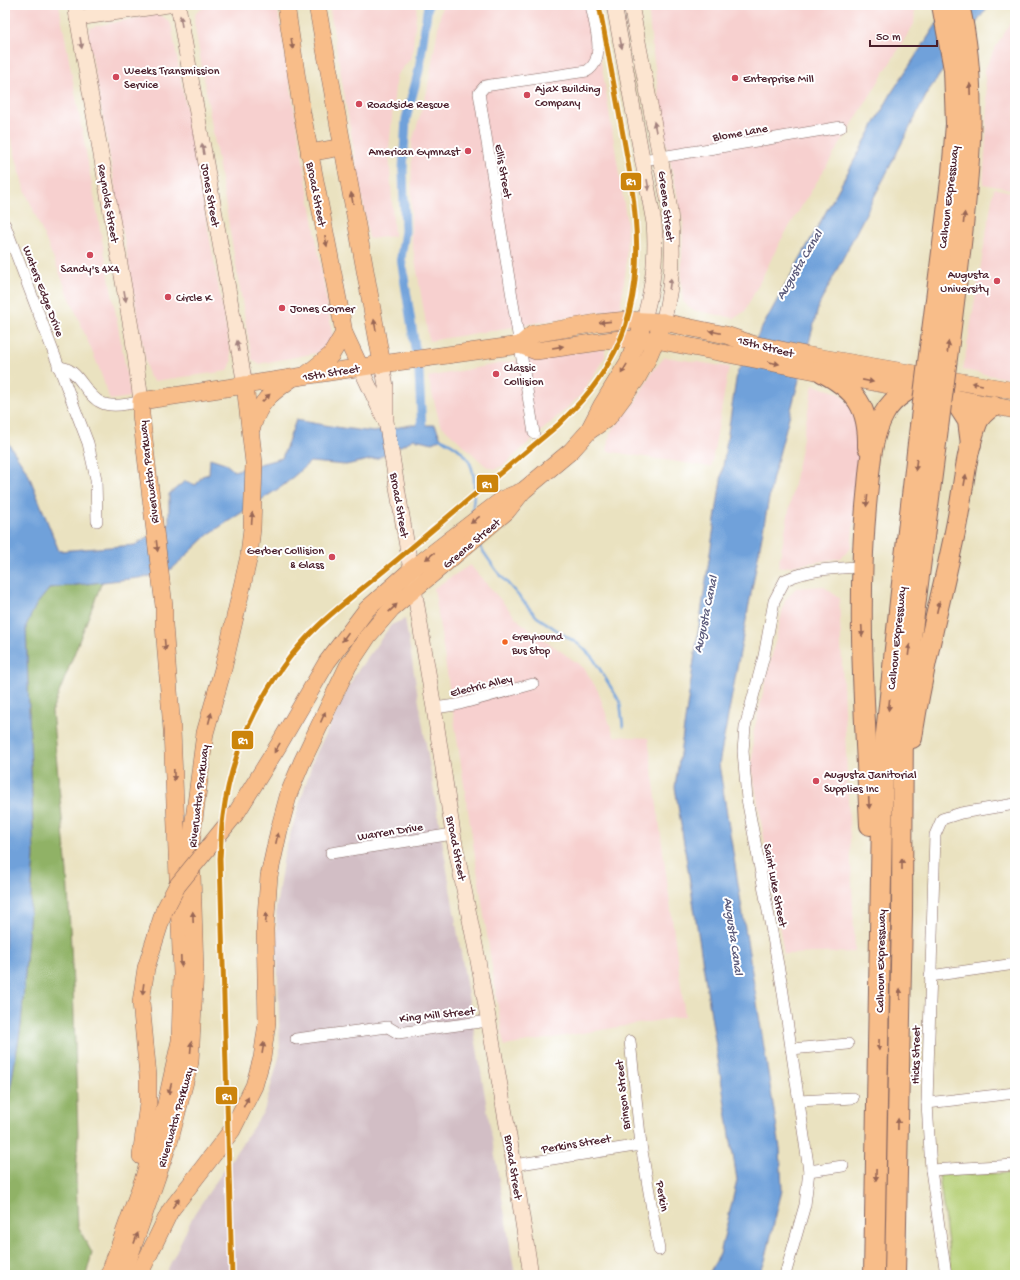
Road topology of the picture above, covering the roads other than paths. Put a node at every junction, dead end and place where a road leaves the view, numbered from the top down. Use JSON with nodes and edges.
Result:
{"nodes":[{"id":1,"x":168,"y":5,"type":"edge"},
{"id":2,"x":178,"y":5,"type":"edge"},
{"id":3,"x":286,"y":5,"type":"edge"},
{"id":4,"x":317,"y":5,"type":"edge"},
{"id":5,"x":591,"y":5,"type":"edge"},
{"id":6,"x":614,"y":5,"type":"edge"},
{"id":7,"x":631,"y":5,"type":"edge"},
{"id":8,"x":942,"y":5,"type":"edge"},
{"id":9,"x":959,"y":5,"type":"edge"},
{"id":10,"x":76,"y":12,"type":"edge"},
{"id":11,"x":840,"y":127,"type":"dead end"},
{"id":12,"x":342,"y":146,"type":"junction"},
{"id":13,"x":309,"y":154,"type":"junction"},
{"id":14,"x":660,"y":158,"type":"junction"},
{"id":15,"x":643,"y":160,"type":"junction"},
{"id":16,"x":5,"y":225,"type":"edge"},
{"id":17,"x":644,"y":320,"type":"junction"},
{"id":18,"x":663,"y":322,"type":"junction"},
{"id":19,"x":344,"y":333,"type":"junction"},
{"id":20,"x":636,"y":339,"type":"junction"},
{"id":21,"x":656,"y":340,"type":"junction"},
{"id":22,"x":520,"y":345,"type":"junction"},
{"id":23,"x":749,"y":351,"type":"junction"},
{"id":24,"x":804,"y":362,"type":"junction"},
{"id":25,"x":382,"y":364,"type":"junction"},
{"id":26,"x":58,"y":367,"type":"junction"},
{"id":27,"x":360,"y":367,"type":"junction"},
{"id":28,"x":822,"y":372,"type":"junction"},
{"id":29,"x":300,"y":376,"type":"junction"},
{"id":30,"x":934,"y":377,"type":"junction"},
{"id":31,"x":245,"y":385,"type":"junction"},
{"id":32,"x":910,"y":389,"type":"junction"},
{"id":33,"x":1015,"y":391,"type":"edge"},
{"id":34,"x":952,"y":398,"type":"junction"},
{"id":35,"x":141,"y":401,"type":"junction"},
{"id":36,"x":993,"y":406,"type":"junction"},
{"id":37,"x":1015,"y":410,"type":"edge"},
{"id":38,"x":386,"y":421,"type":"junction"},
{"id":39,"x":929,"y":427,"type":"junction"},
{"id":40,"x":589,"y":431,"type":"junction"},
{"id":41,"x":251,"y":432,"type":"junction"},
{"id":42,"x":534,"y":433,"type":"dead end"},
{"id":43,"x":972,"y":444,"type":"junction"},
{"id":44,"x":871,"y":462,"type":"junction"},
{"id":45,"x":97,"y":521,"type":"dead end"},
{"id":46,"x":452,"y":548,"type":"junction"},
{"id":47,"x":862,"y":567,"type":"junction"},
{"id":48,"x":411,"y":570,"type":"junction"},
{"id":49,"x":414,"y":590,"type":"junction"},
{"id":50,"x":533,"y":684,"type":"dead end"},
{"id":51,"x":434,"y":708,"type":"junction"},
{"id":52,"x":1015,"y":804,"type":"edge"},
{"id":53,"x":903,"y":811,"type":"junction"},
{"id":54,"x":453,"y":834,"type":"junction"},
{"id":55,"x":331,"y":853,"type":"dead end"},
{"id":56,"x":1015,"y":964,"type":"edge"},
{"id":57,"x":930,"y":976,"type":"junction"},
{"id":58,"x":488,"y":1021,"type":"junction"},
{"id":59,"x":879,"y":1025,"type":"junction"},
{"id":60,"x":296,"y":1039,"type":"dead end"},
{"id":61,"x":630,"y":1041,"type":"dead end"},
{"id":62,"x":848,"y":1044,"type":"dead end"},
{"id":63,"x":791,"y":1049,"type":"junction"},
{"id":64,"x":1015,"y":1093,"type":"edge"},
{"id":65,"x":853,"y":1098,"type":"dead end"},
{"id":66,"x":798,"y":1101,"type":"junction"},
{"id":67,"x":927,"y":1103,"type":"junction"},
{"id":68,"x":641,"y":1145,"type":"junction"},
{"id":69,"x":1015,"y":1165,"type":"edge"},
{"id":70,"x":514,"y":1166,"type":"junction"},
{"id":71,"x":843,"y":1166,"type":"dead end"},
{"id":72,"x":931,"y":1170,"type":"junction"},
{"id":73,"x":809,"y":1171,"type":"junction"},
{"id":74,"x":896,"y":1185,"type":"junction"},
{"id":75,"x":120,"y":1244,"type":"junction"},
{"id":76,"x":660,"y":1250,"type":"dead end"},
{"id":77,"x":873,"y":1271,"type":"edge"},
{"id":78,"x":108,"y":1275,"type":"edge"},
{"id":79,"x":123,"y":1275,"type":"edge"},
{"id":80,"x":139,"y":1275,"type":"edge"},
{"id":81,"x":531,"y":1275,"type":"edge"},
{"id":82,"x":784,"y":1275,"type":"edge"},
{"id":83,"x":895,"y":1275,"type":"edge"},
{"id":84,"x":898,"y":1275,"type":"edge"},
{"id":85,"x":946,"y":1275,"type":"edge"}],
"edges":[{"from":1,"to":10,"type":"main road"},
{"from":31,"to":2,"type":"main road","name":"Jones Street","one_way":true},
{"from":3,"to":13,"type":"main road","name":"Broad Street","one_way":true},
{"from":4,"to":12,"type":"main road","name":"Broad Street"},
{"from":5,"to":22,"type":"street","name":"Ellis Street"},
{"from":6,"to":15,"type":"main road","name":"Greene Street","one_way":true},
{"from":14,"to":7,"type":"main road","name":"Greene Street","one_way":true},
{"from":8,"to":39,"type":"highway","name":"Calhoun Expressway","bridge":true},
{"from":39,"to":9,"type":"highway","name":"Calhoun Expressway","one_way":true,"bridge":true},
{"from":10,"to":35,"type":"main road","name":"Reynolds Street","one_way":true},
{"from":11,"to":14,"type":"street","name":"Blome Lane"},
{"from":12,"to":13,"type":"main road"},
{"from":25,"to":12,"type":"main road","name":"Broad Street","one_way":true},
{"from":13,"to":19,"type":"main road","name":"Broad Street","one_way":true},
{"from":14,"to":15,"type":"street","name":"Blome Lane"},
{"from":18,"to":14,"type":"main road","name":"Greene Street","one_way":true},
{"from":15,"to":17,"type":"main road","name":"Greene Street","one_way":true},
{"from":16,"to":26,"type":"street","name":"Waters Edge Drive"},
{"from":17,"to":18,"type":"main road","name":"15th Street"},
{"from":17,"to":20,"type":"main road","name":"Greene Street"},
{"from":17,"to":22,"type":"main road","name":"15th Street","one_way":true},
{"from":18,"to":21,"type":"main road","name":"Greene Street"},
{"from":23,"to":18,"type":"main road","name":"15th Street","one_way":true},
{"from":19,"to":27,"type":"main road","name":"Broad Street"},
{"from":19,"to":29,"type":"main road"},
{"from":20,"to":21,"type":"main road","name":"15th Street"},
{"from":22,"to":20,"type":"main road","name":"15th Street","one_way":true},
{"from":20,"to":40,"type":"main road","name":"Greene Street","one_way":true},
{"from":21,"to":23,"type":"main road","name":"15th Street"},
{"from":21,"to":40,"type":"main road","name":"Greene Street"},
{"from":22,"to":25,"type":"main road","name":"15th Street"},
{"from":22,"to":42,"type":"street","name":"Ellis Street"},
{"from":23,"to":24,"type":"main road","name":"15th Street"},
{"from":24,"to":28,"type":"main road","name":"15th Street"},
{"from":24,"to":30,"type":"main road","name":"15th Street"},
{"from":25,"to":27,"type":"main road","name":"15th Street"},
{"from":25,"to":38,"type":"main road","name":"Broad Street"},
{"from":26,"to":35,"type":"street"},
{"from":26,"to":45,"type":"street","name":"Waters Edge Drive"},
{"from":27,"to":29,"type":"main road","name":"15th Street"},
{"from":27,"to":38,"type":"main road","name":"Broad Street"},
{"from":28,"to":32,"type":"main road","name":"15th Street","one_way":true},
{"from":28,"to":44,"type":"highway"},
{"from":29,"to":31,"type":"main road","name":"15th Street"},
{"from":41,"to":29,"type":"main road","one_way":true},
{"from":30,"to":32,"type":"highway"},
{"from":33,"to":30,"type":"main road","name":"15th Street","one_way":true},
{"from":30,"to":34,"type":"highway"},
{"from":31,"to":35,"type":"main road","name":"15th Street"},
{"from":31,"to":41,"type":"main road","name":"Riverwatch Parkway"},
{"from":32,"to":34,"type":"main road","name":"15th Street"},
{"from":32,"to":44,"type":"highway"},
{"from":34,"to":36,"type":"main road","name":"15th Street"},
{"from":34,"to":43,"type":"highway"},
{"from":35,"to":75,"type":"main road","name":"Riverwatch Parkway","one_way":true},
{"from":36,"to":37,"type":"main road","name":"15th Street"},
{"from":36,"to":43,"type":"highway"},
{"from":38,"to":48,"type":"main road","name":"Broad Street"},
{"from":53,"to":39,"type":"highway","name":"Calhoun Expressway","one_way":true},
{"from":39,"to":59,"type":"highway","name":"Calhoun Expressway","one_way":true},
{"from":40,"to":46,"type":"main road","name":"Greene Street"},
{"from":79,"to":41,"type":"main road","name":"Riverwatch Parkway","one_way":true},
{"from":53,"to":43,"type":"highway","one_way":true},
{"from":44,"to":47,"type":"highway","one_way":true},
{"from":46,"to":48,"type":"main road","name":"Greene Street","one_way":true},
{"from":46,"to":49,"type":"main road","name":"Greene Street"},
{"from":47,"to":59,"type":"highway","one_way":true},
{"from":47,"to":63,"type":"street","name":"Saint Luke Street"},
{"from":48,"to":49,"type":"main road","name":"Broad Street"},
{"from":48,"to":75,"type":"main road","name":"Greene Street","one_way":true,"bridge":true},
{"from":49,"to":51,"type":"main road","name":"Broad Street"},
{"from":80,"to":49,"type":"main road","name":"Greene Street","one_way":true},
{"from":50,"to":51,"type":"street","name":"Electric Alley"},
{"from":51,"to":54,"type":"main road","name":"Broad Street"},
{"from":52,"to":57,"type":"street","name":"Hicks Street"},
{"from":74,"to":53,"type":"highway","name":"Calhoun Expressway","one_way":true},
{"from":54,"to":55,"type":"street","name":"Warren Drive"},
{"from":54,"to":58,"type":"main road","name":"Broad Street"},
{"from":56,"to":57,"type":"street"},
{"from":57,"to":67,"type":"street","name":"Hicks Street"},
{"from":58,"to":60,"type":"street","name":"King Mill Street"},
{"from":58,"to":70,"type":"main road","name":"Broad Street"},
{"from":59,"to":77,"type":"highway","name":"Calhoun Expressway","one_way":true},
{"from":61,"to":68,"type":"street","name":"Brinson Street"},
{"from":62,"to":63,"type":"street"},
{"from":63,"to":66,"type":"street","name":"Saint Luke Street"},
{"from":64,"to":67,"type":"street"},
{"from":65,"to":66,"type":"street"},
{"from":66,"to":73,"type":"street","name":"Saint Luke Street"},
{"from":67,"to":72,"type":"street","name":"Hicks Street"},
{"from":68,"to":70,"type":"street","name":"Perkins Street"},
{"from":68,"to":76,"type":"street","name":"Perkin"},
{"from":69,"to":72,"type":"street"},
{"from":70,"to":81,"type":"main road","name":"Broad Street"},
{"from":71,"to":73,"type":"street"},
{"from":72,"to":85,"type":"street","name":"Hicks Street"},
{"from":73,"to":82,"type":"street","name":"Saint Luke Street"},
{"from":74,"to":83,"type":"highway","name":"Calhoun Expressway"},
{"from":74,"to":84,"type":"highway"},
{"from":75,"to":78,"type":"main road","name":"Riverwatch Parkway"}]}
